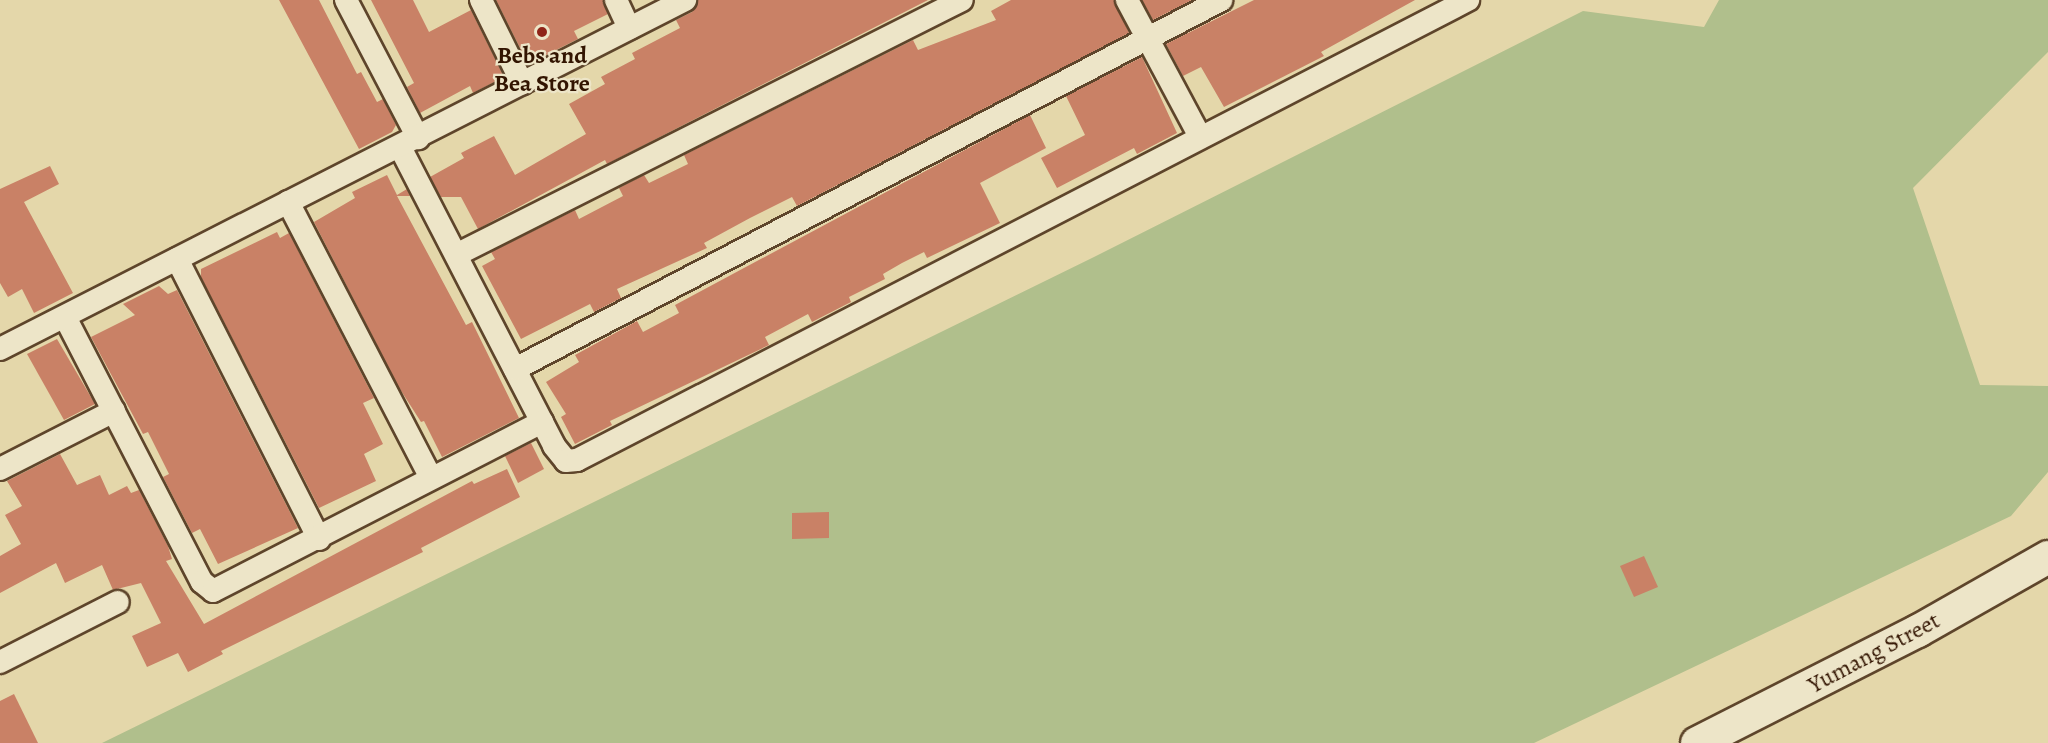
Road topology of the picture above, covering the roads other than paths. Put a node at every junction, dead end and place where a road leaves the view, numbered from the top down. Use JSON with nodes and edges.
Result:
{"nodes":[{"id":1,"x":346,"y":0,"type":"edge"},
{"id":2,"x":481,"y":0,"type":"edge"},
{"id":3,"x":616,"y":0,"type":"edge"},
{"id":4,"x":685,"y":0,"type":"edge"},
{"id":5,"x":962,"y":0,"type":"edge"},
{"id":6,"x":1127,"y":0,"type":"edge"},
{"id":7,"x":1221,"y":0,"type":"edge"},
{"id":8,"x":1468,"y":0,"type":"edge"},
{"id":9,"x":629,"y":28,"type":"junction"},
{"id":10,"x":1146,"y":38,"type":"junction"},
{"id":11,"x":522,"y":83,"type":"junction"},
{"id":12,"x":1200,"y":137,"type":"junction"},
{"id":13,"x":410,"y":144,"type":"junction"},
{"id":14,"x":288,"y":202,"type":"junction"},
{"id":15,"x":458,"y":254,"type":"junction"},
{"id":16,"x":177,"y":259,"type":"junction"},
{"id":17,"x":65,"y":317,"type":"junction"},
{"id":18,"x":0,"y":349,"type":"edge"},
{"id":19,"x":515,"y":369,"type":"junction"},
{"id":20,"x":114,"y":411,"type":"junction"},
{"id":21,"x":542,"y":422,"type":"junction"},
{"id":22,"x":0,"y":469,"type":"edge"},
{"id":23,"x":430,"y":476,"type":"junction"},
{"id":24,"x":319,"y":539,"type":"junction"},
{"id":25,"x":2048,"y":557,"type":"edge"},
{"id":26,"x":118,"y":602,"type":"dead end"},
{"id":27,"x":0,"y":662,"type":"edge"},
{"id":28,"x":1697,"y":743,"type":"edge"}],
"edges":[{"from":1,"to":13,"type":"street"},
{"from":2,"to":11,"type":"street"},
{"from":3,"to":9,"type":"street"},
{"from":4,"to":9,"type":"street"},
{"from":5,"to":15,"type":"street"},
{"from":6,"to":10,"type":"street"},
{"from":7,"to":10,"type":"street"},
{"from":8,"to":12,"type":"street"},
{"from":9,"to":11,"type":"street"},
{"from":10,"to":12,"type":"street"},
{"from":10,"to":19,"type":"street"},
{"from":11,"to":13,"type":"street"},
{"from":12,"to":21,"type":"street"},
{"from":13,"to":14,"type":"street"},
{"from":13,"to":15,"type":"street"},
{"from":14,"to":16,"type":"street"},
{"from":14,"to":23,"type":"street"},
{"from":15,"to":19,"type":"street"},
{"from":16,"to":17,"type":"street"},
{"from":16,"to":24,"type":"street"},
{"from":17,"to":18,"type":"street"},
{"from":17,"to":20,"type":"street"},
{"from":19,"to":21,"type":"street"},
{"from":20,"to":22,"type":"street"},
{"from":20,"to":24,"type":"street"},
{"from":21,"to":23,"type":"street"},
{"from":23,"to":24,"type":"street"},
{"from":25,"to":28,"type":"main road","name":"Yumang Street"},
{"from":26,"to":27,"type":"street"}]}
